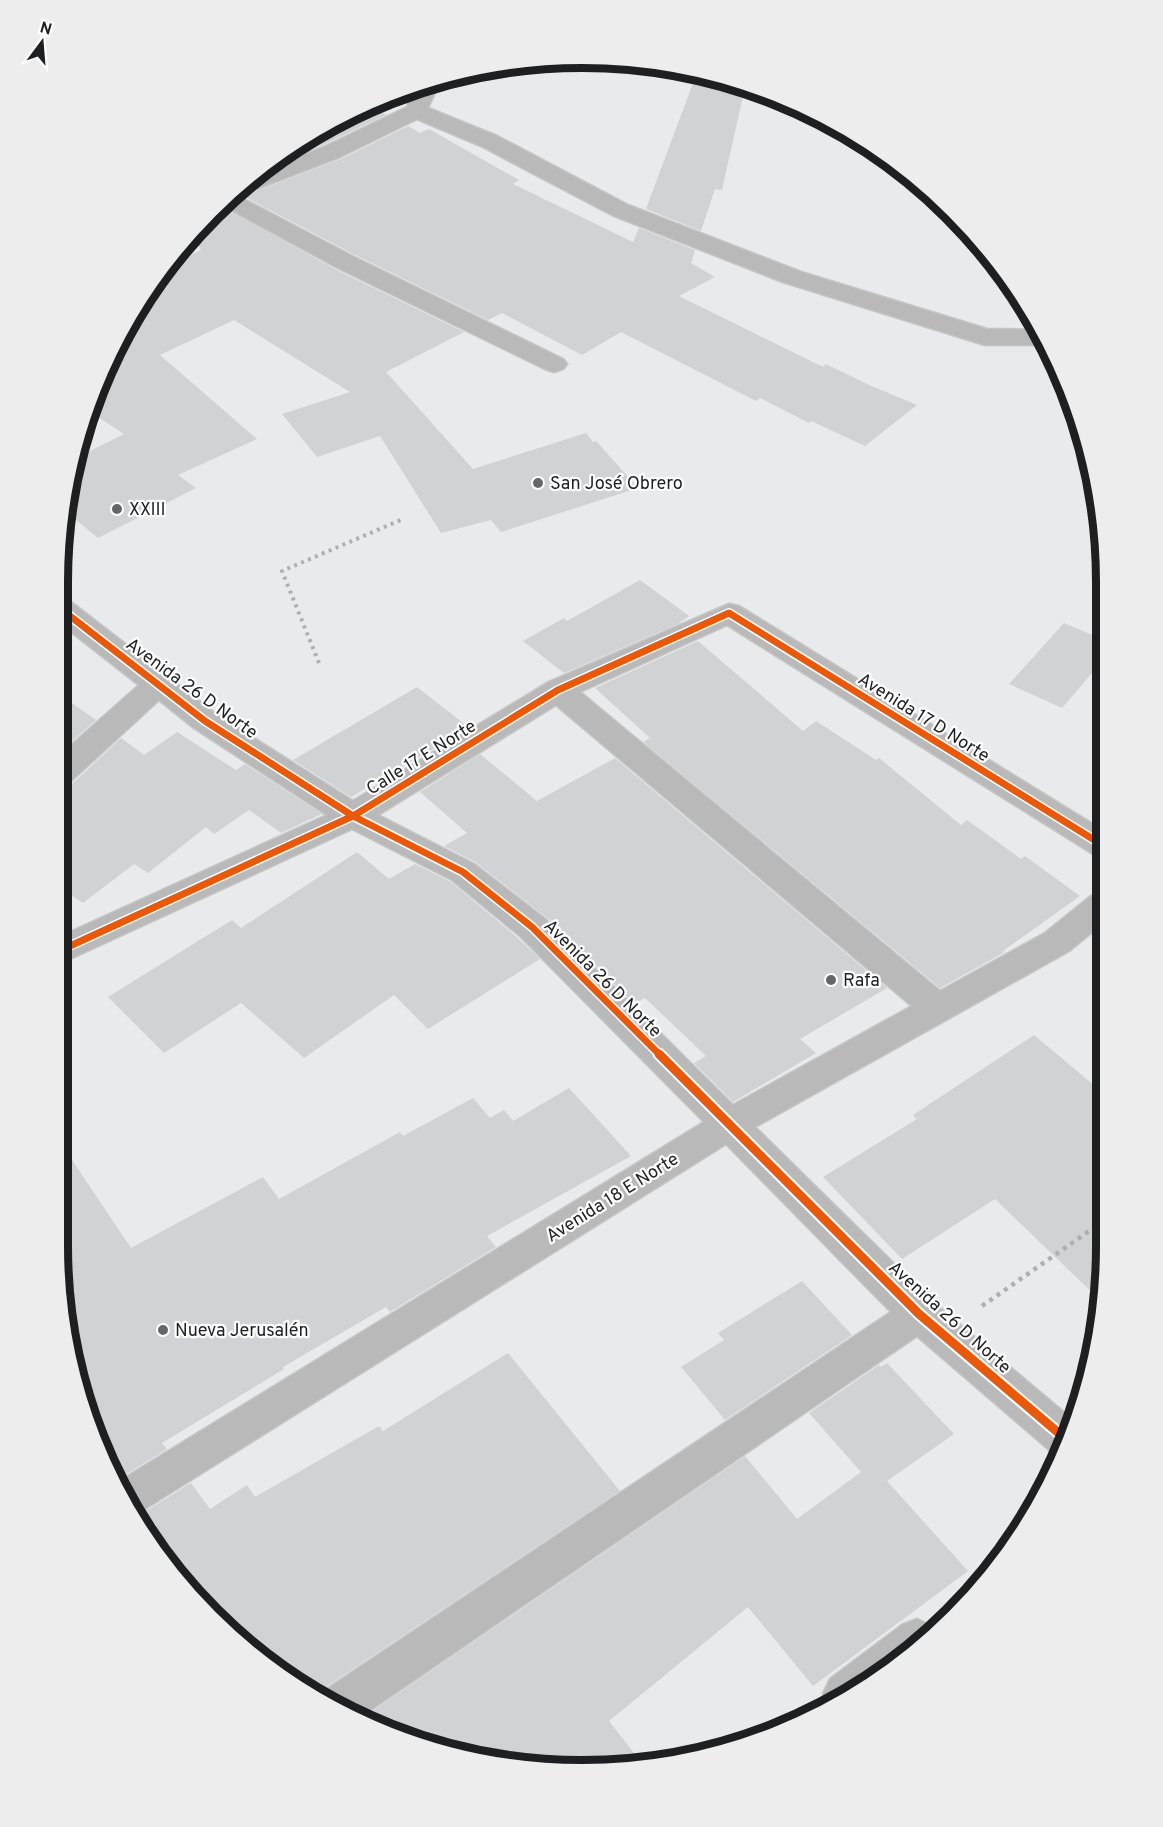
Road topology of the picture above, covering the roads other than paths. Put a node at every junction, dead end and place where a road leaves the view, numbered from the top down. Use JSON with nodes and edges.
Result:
{"nodes":[{"id":1,"x":424,"y":92,"type":"edge"},
{"id":2,"x":416,"y":111,"type":"junction"},
{"id":3,"x":264,"y":178,"type":"edge"},
{"id":4,"x":234,"y":203,"type":"edge"},
{"id":5,"x":1034,"y":338,"type":"edge"},
{"id":6,"x":554,"y":364,"type":"dead end"},
{"id":7,"x":729,"y":613,"type":"joint"},
{"id":8,"x":68,"y":614,"type":"edge"},
{"id":9,"x":158,"y":684,"type":"junction"},
{"id":10,"x":558,"y":690,"type":"junction"},
{"id":11,"x":68,"y":766,"type":"edge"},
{"id":12,"x":353,"y":816,"type":"junction"},
{"id":13,"x":1096,"y":841,"type":"edge"},
{"id":14,"x":1096,"y":911,"type":"edge"},
{"id":15,"x":68,"y":947,"type":"edge"},
{"id":16,"x":937,"y":1008,"type":"junction"},
{"id":17,"x":729,"y":1124,"type":"junction"},
{"id":18,"x":930,"y":1324,"type":"junction"},
{"id":19,"x":1060,"y":1433,"type":"edge"},
{"id":20,"x":133,"y":1495,"type":"edge"},
{"id":21,"x":345,"y":1702,"type":"edge"}],
"edges":[{"from":1,"to":2,"type":"street"},
{"from":2,"to":3,"type":"street"},
{"from":2,"to":5,"type":"street"},
{"from":4,"to":6,"type":"street"},
{"from":7,"to":10,"type":"street","name":"Calle 17 E Norte"},
{"from":7,"to":13,"type":"street","name":"Avenida 17 D Norte"},
{"from":8,"to":9,"type":"street","name":"Avenida 26 D Norte"},
{"from":9,"to":11,"type":"street"},
{"from":9,"to":12,"type":"street","name":"Avenida 26 D Norte"},
{"from":10,"to":12,"type":"street","name":"Calle 17 E Norte"},
{"from":10,"to":16,"type":"street"},
{"from":12,"to":15,"type":"street","name":"Calle 17 E Norte"},
{"from":12,"to":17,"type":"street","name":"Avenida 26 D Norte"},
{"from":14,"to":16,"type":"street","name":"Avenida 18 E Norte"},
{"from":16,"to":17,"type":"street","name":"Avenida 18 E Norte"},
{"from":17,"to":18,"type":"street","name":"Avenida 26 D Norte"},
{"from":17,"to":20,"type":"street","name":"Avenida 18 E Norte"},
{"from":18,"to":19,"type":"street","name":"Avenida 26 D Norte"},
{"from":18,"to":21,"type":"street"}]}
